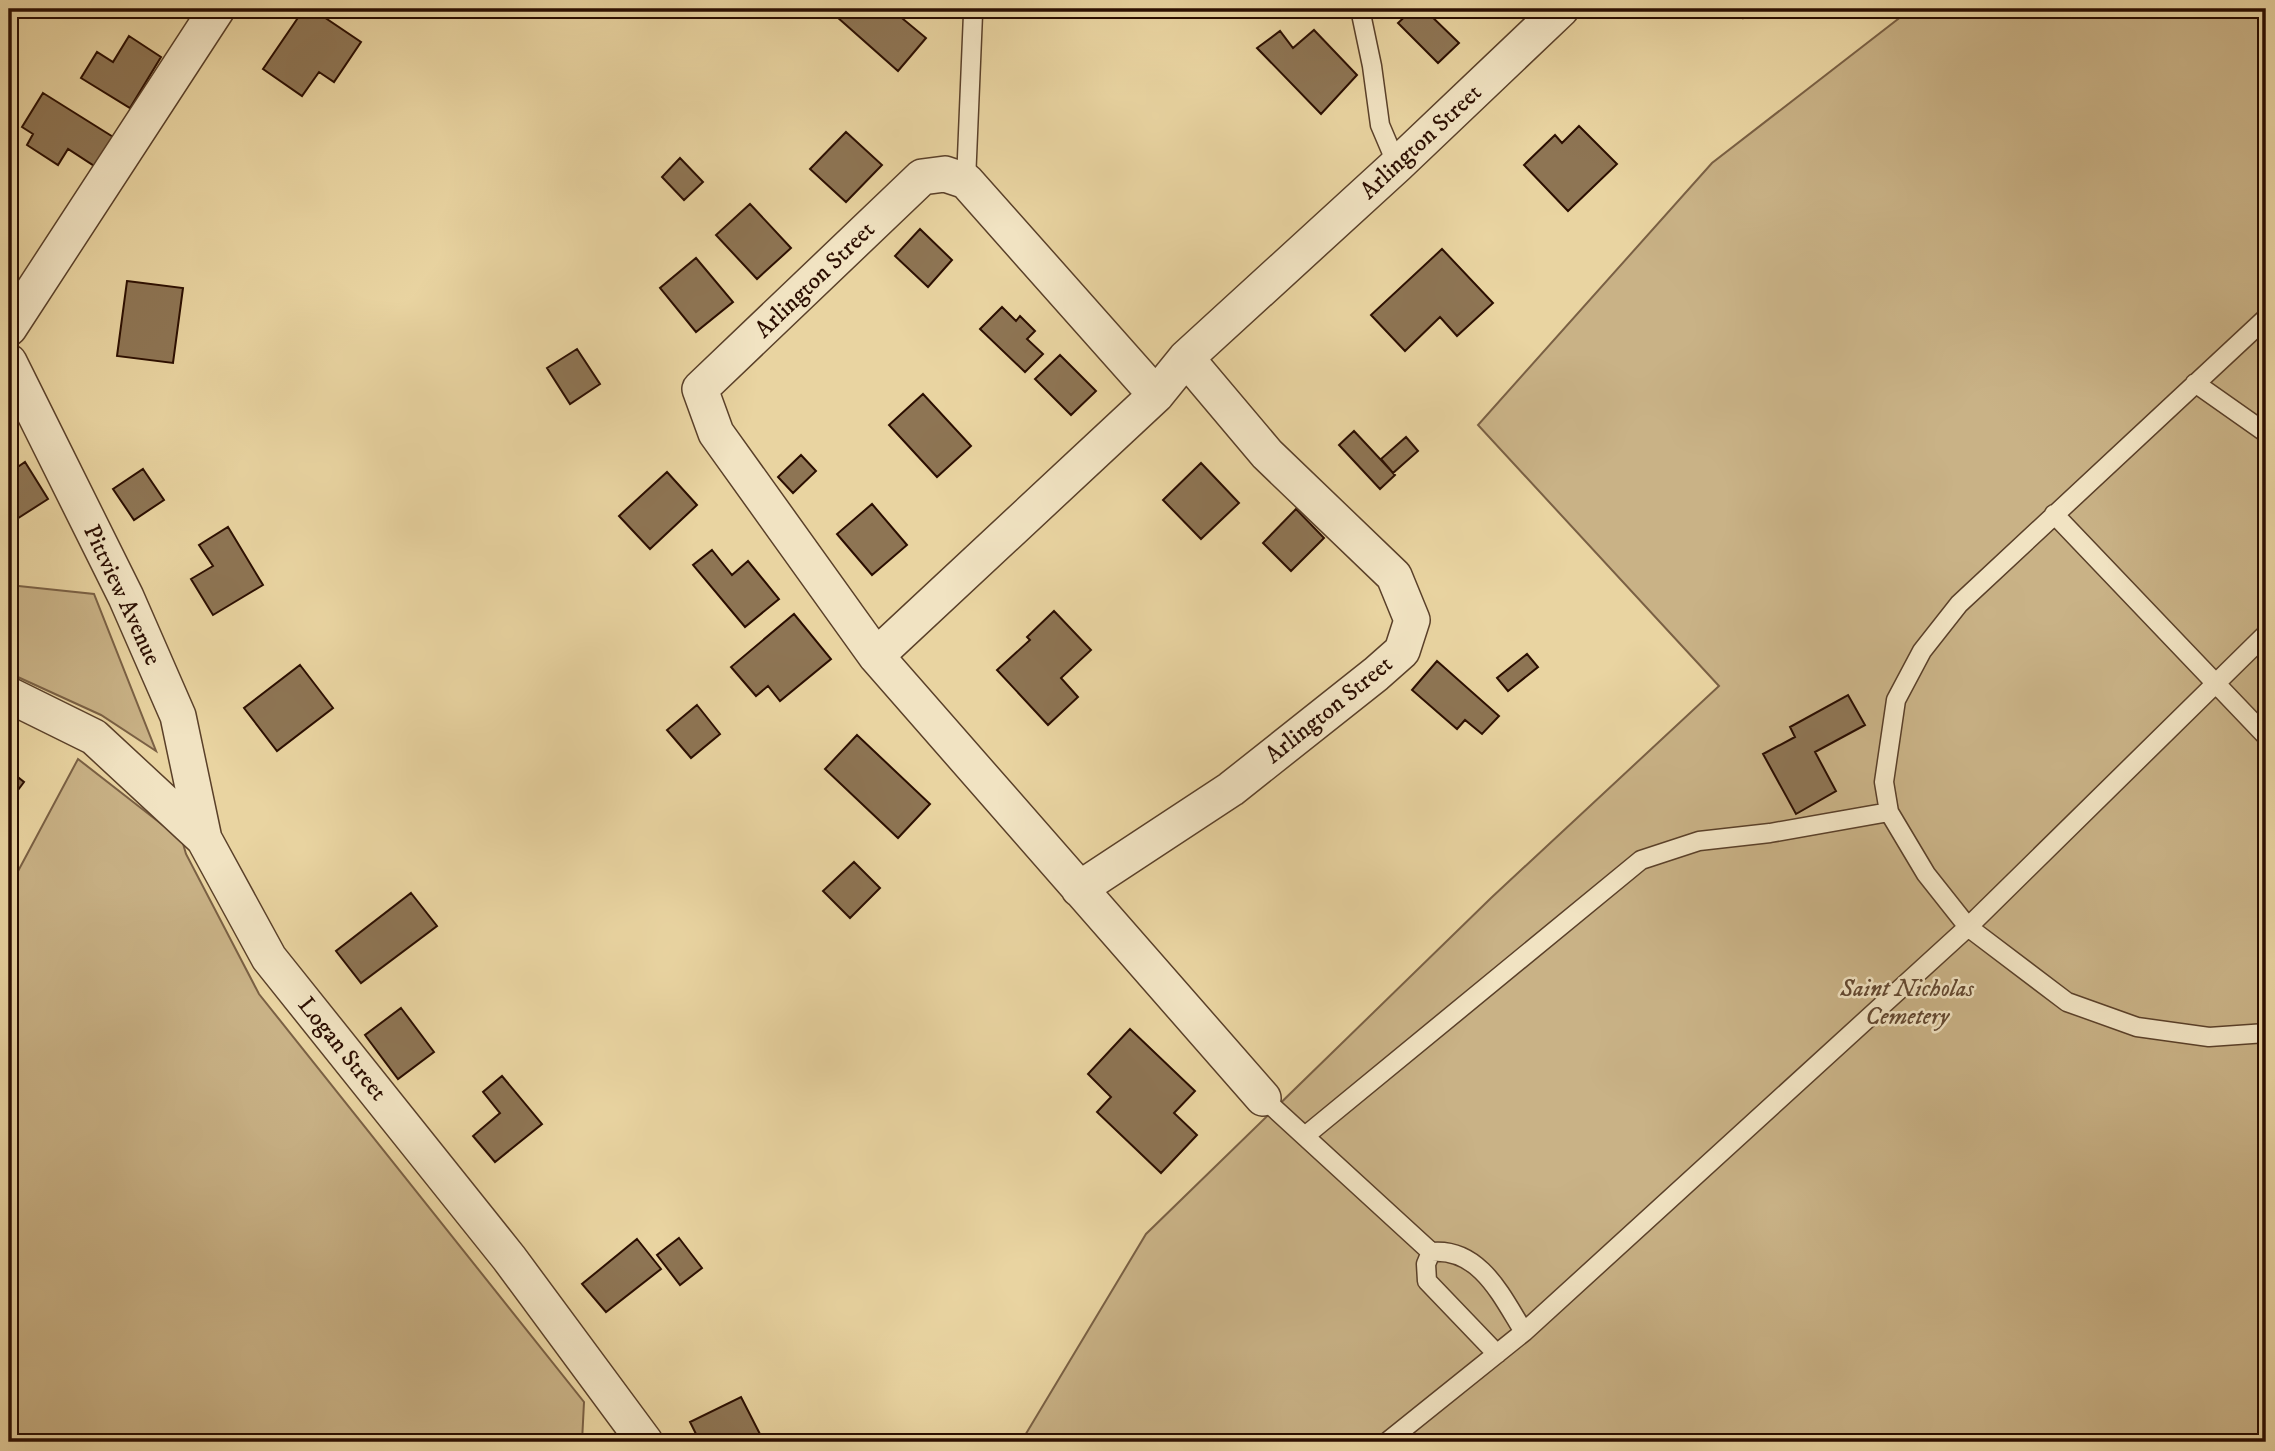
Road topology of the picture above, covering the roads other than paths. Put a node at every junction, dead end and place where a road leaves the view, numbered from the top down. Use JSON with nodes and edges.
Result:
{"nodes":[{"id":1,"x":217,"y":9,"type":"edge"},
{"id":2,"x":970,"y":9,"type":"edge"},
{"id":3,"x":1360,"y":9,"type":"edge"},
{"id":4,"x":1561,"y":9,"type":"edge"},
{"id":5,"x":1397,"y":165,"type":"junction"},
{"id":6,"x":966,"y":181,"type":"junction"},
{"id":7,"x":2266,"y":318,"type":"edge"},
{"id":8,"x":9,"y":328,"type":"edge"},
{"id":9,"x":1186,"y":358,"type":"junction"},
{"id":10,"x":9,"y":362,"type":"edge"},
{"id":11,"x":2195,"y":383,"type":"junction"},
{"id":12,"x":1156,"y":395,"type":"junction"},
{"id":13,"x":2266,"y":433,"type":"edge"},
{"id":14,"x":2054,"y":514,"type":"junction"},
{"id":15,"x":2266,"y":634,"type":"edge"},
{"id":16,"x":876,"y":656,"type":"junction"},
{"id":17,"x":2217,"y":683,"type":"junction"},
{"id":18,"x":9,"y":695,"type":"edge"},
{"id":19,"x":2266,"y":736,"type":"edge"},
{"id":20,"x":1889,"y":812,"type":"junction"},
{"id":21,"x":204,"y":839,"type":"junction"},
{"id":22,"x":1079,"y":889,"type":"junction"},
{"id":23,"x":1968,"y":927,"type":"junction"},
{"id":24,"x":2266,"y":1033,"type":"edge"},
{"id":25,"x":1263,"y":1098,"type":"joint"},
{"id":26,"x":1305,"y":1136,"type":"junction"},
{"id":27,"x":1432,"y":1252,"type":"junction"},
{"id":28,"x":1524,"y":1332,"type":"junction"},
{"id":29,"x":1497,"y":1354,"type":"junction"},
{"id":30,"x":645,"y":1442,"type":"edge"},
{"id":31,"x":1387,"y":1442,"type":"edge"}],
"edges":[{"from":1,"to":8,"type":"street"},
{"from":2,"to":6,"type":"lane"},
{"from":3,"to":5,"type":"lane"},
{"from":4,"to":5,"type":"street","name":"Arlington Street"},
{"from":5,"to":9,"type":"street","name":"Arlington Street"},
{"from":6,"to":12,"type":"street"},
{"from":6,"to":16,"type":"street","name":"Arlington Street"},
{"from":7,"to":11,"type":"lane"},
{"from":9,"to":12,"type":"street","name":"Arlington Street"},
{"from":9,"to":22,"type":"street","name":"Arlington Street"},
{"from":10,"to":21,"type":"street","name":"Pittview Avenue"},
{"from":11,"to":13,"type":"lane"},
{"from":11,"to":14,"type":"lane"},
{"from":12,"to":16,"type":"street","name":"Arlington Street"},
{"from":14,"to":17,"type":"lane"},
{"from":14,"to":20,"type":"lane"},
{"from":15,"to":17,"type":"lane"},
{"from":16,"to":22,"type":"street","name":"Arlington Street"},
{"from":17,"to":19,"type":"lane"},
{"from":17,"to":23,"type":"lane"},
{"from":18,"to":21,"type":"street","name":"Logan Street"},
{"from":20,"to":23,"type":"lane"},
{"from":20,"to":26,"type":"lane"},
{"from":21,"to":30,"type":"street","name":"Logan Street"},
{"from":22,"to":25,"type":"street","name":"Arlington Street"},
{"from":23,"to":24,"type":"lane"},
{"from":23,"to":28,"type":"lane"},
{"from":25,"to":26,"type":"lane"},
{"from":26,"to":27,"type":"lane"},
{"from":27,"to":28,"type":"lane"},
{"from":27,"to":29,"type":"lane"},
{"from":28,"to":29,"type":"lane"},
{"from":29,"to":31,"type":"lane"}]}
